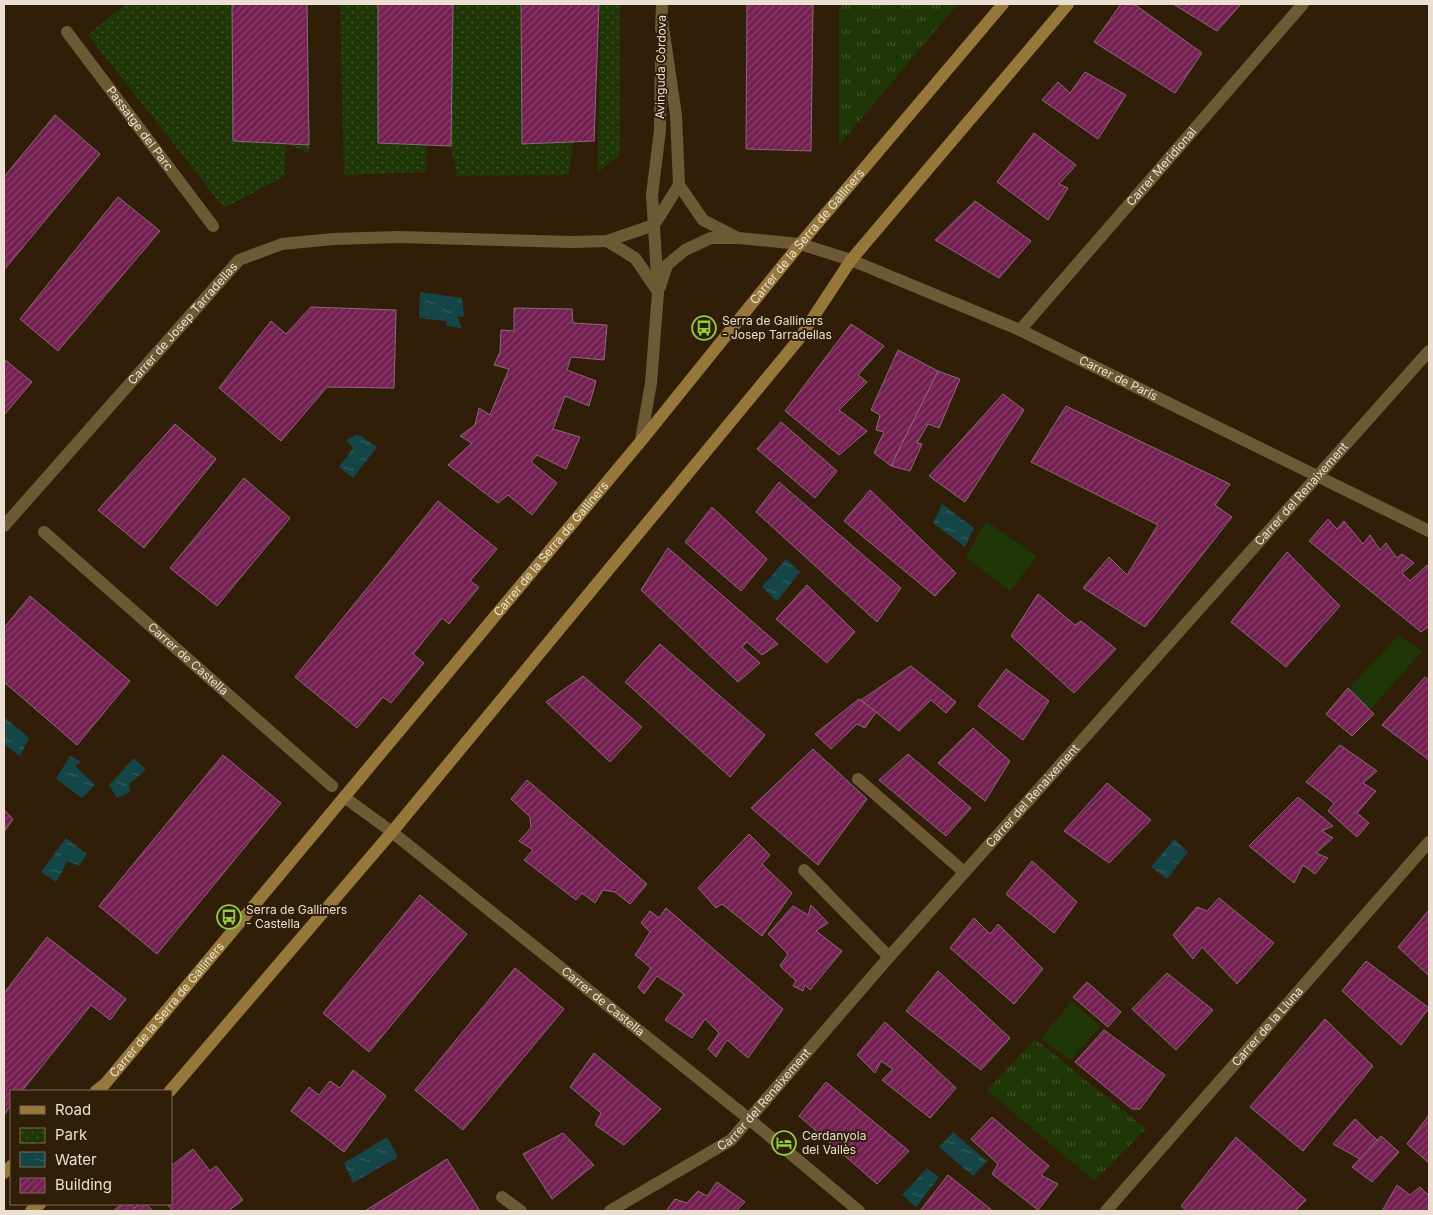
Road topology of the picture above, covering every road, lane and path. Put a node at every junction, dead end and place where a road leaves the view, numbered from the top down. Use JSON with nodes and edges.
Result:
{"nodes":[{"id":1,"x":662,"y":4,"type":"edge"},
{"id":2,"x":1003,"y":4,"type":"edge"},
{"id":3,"x":1068,"y":4,"type":"edge"},
{"id":4,"x":1303,"y":4,"type":"edge"},
{"id":5,"x":662,"y":20,"type":"junction"},
{"id":6,"x":67,"y":32,"type":"dead end"},
{"id":7,"x":679,"y":185,"type":"junction"},
{"id":8,"x":654,"y":225,"type":"junction"},
{"id":9,"x":213,"y":226,"type":"dead end"},
{"id":10,"x":738,"y":238,"type":"junction"},
{"id":11,"x":607,"y":241,"type":"junction"},
{"id":12,"x":800,"y":244,"type":"junction"},
{"id":13,"x":851,"y":260,"type":"junction"},
{"id":14,"x":658,"y":292,"type":"junction"},
{"id":15,"x":1020,"y":330,"type":"junction"},
{"id":16,"x":1429,"y":350,"type":"edge"},
{"id":17,"x":641,"y":440,"type":"junction"},
{"id":18,"x":1318,"y":477,"type":"junction"},
{"id":19,"x":4,"y":526,"type":"edge"},
{"id":20,"x":1429,"y":531,"type":"edge"},
{"id":21,"x":44,"y":532,"type":"dead end"},
{"id":22,"x":858,"y":779,"type":"dead end"},
{"id":23,"x":332,"y":786,"type":"dead end"},
{"id":24,"x":344,"y":797,"type":"junction"},
{"id":25,"x":392,"y":832,"type":"junction"},
{"id":26,"x":1429,"y":842,"type":"edge"},
{"id":27,"x":804,"y":870,"type":"dead end"},
{"id":28,"x":964,"y":872,"type":"junction"},
{"id":29,"x":889,"y":957,"type":"junction"},
{"id":30,"x":97,"y":1090,"type":"edge"},
{"id":31,"x":171,"y":1090,"type":"edge"},
{"id":32,"x":749,"y":1119,"type":"junction"},
{"id":33,"x":502,"y":1197,"type":"dead end"},
{"id":34,"x":521,"y":1211,"type":"edge"},
{"id":35,"x":610,"y":1211,"type":"edge"},
{"id":36,"x":859,"y":1211,"type":"edge"},
{"id":37,"x":1106,"y":1211,"type":"edge"}],
"edges":[{"from":1,"to":5,"type":"street","name":"Avinguda Còrdova"},
{"from":2,"to":12,"type":"street","name":"Carrer de la Serra de Galliners"},
{"from":3,"to":13,"type":"street"},
{"from":4,"to":15,"type":"street","name":"Carrer Meridional"},
{"from":5,"to":7,"type":"street"},
{"from":5,"to":8,"type":"street","name":"Avinguda Còrdova"},
{"from":6,"to":9,"type":"street","name":"Passatge del Parc"},
{"from":7,"to":8,"type":"street"},
{"from":7,"to":10,"type":"street"},
{"from":8,"to":11,"type":"street","name":"Carrer de Josep Tarradellas"},
{"from":8,"to":14,"type":"street","name":"Avinguda Còrdova"},
{"from":10,"to":12,"type":"street","name":"Carrer de París"},
{"from":10,"to":14,"type":"street","name":"Carrer de París"},
{"from":11,"to":14,"type":"street"},
{"from":11,"to":19,"type":"street","name":"Carrer de Josep Tarradellas"},
{"from":12,"to":13,"type":"street","name":"Carrer de París"},
{"from":12,"to":17,"type":"street","name":"Carrer de la Serra de Galliners"},
{"from":13,"to":15,"type":"street","name":"Carrer de París"},
{"from":13,"to":25,"type":"street"},
{"from":14,"to":17,"type":"street"},
{"from":15,"to":18,"type":"street","name":"Carrer de París"},
{"from":16,"to":18,"type":"street","name":"Carrer del Renaixement"},
{"from":17,"to":24,"type":"street","name":"Carrer de la Serra de Galliners"},
{"from":18,"to":20,"type":"street","name":"Carrer de París"},
{"from":18,"to":28,"type":"street","name":"Carrer del Renaixement"},
{"from":21,"to":23,"type":"street","name":"Carrer de Castella"},
{"from":22,"to":28,"type":"street"},
{"from":24,"to":25,"type":"street","name":"Carrer de Castella"},
{"from":24,"to":30,"type":"street","name":"Carrer de la Serra de Galliners"},
{"from":25,"to":31,"type":"street"},
{"from":25,"to":32,"type":"street","name":"Carrer de Castella"},
{"from":26,"to":37,"type":"street","name":"Carrer de la Lluna"},
{"from":27,"to":29,"type":"street"},
{"from":28,"to":29,"type":"street","name":"Carrer del Renaixement"},
{"from":29,"to":32,"type":"street","name":"Carrer del Renaixement"},
{"from":32,"to":35,"type":"street","name":"Carrer del Renaixement"},
{"from":32,"to":36,"type":"street","name":"Carrer de Castella"},
{"from":33,"to":34,"type":"street"}]}
